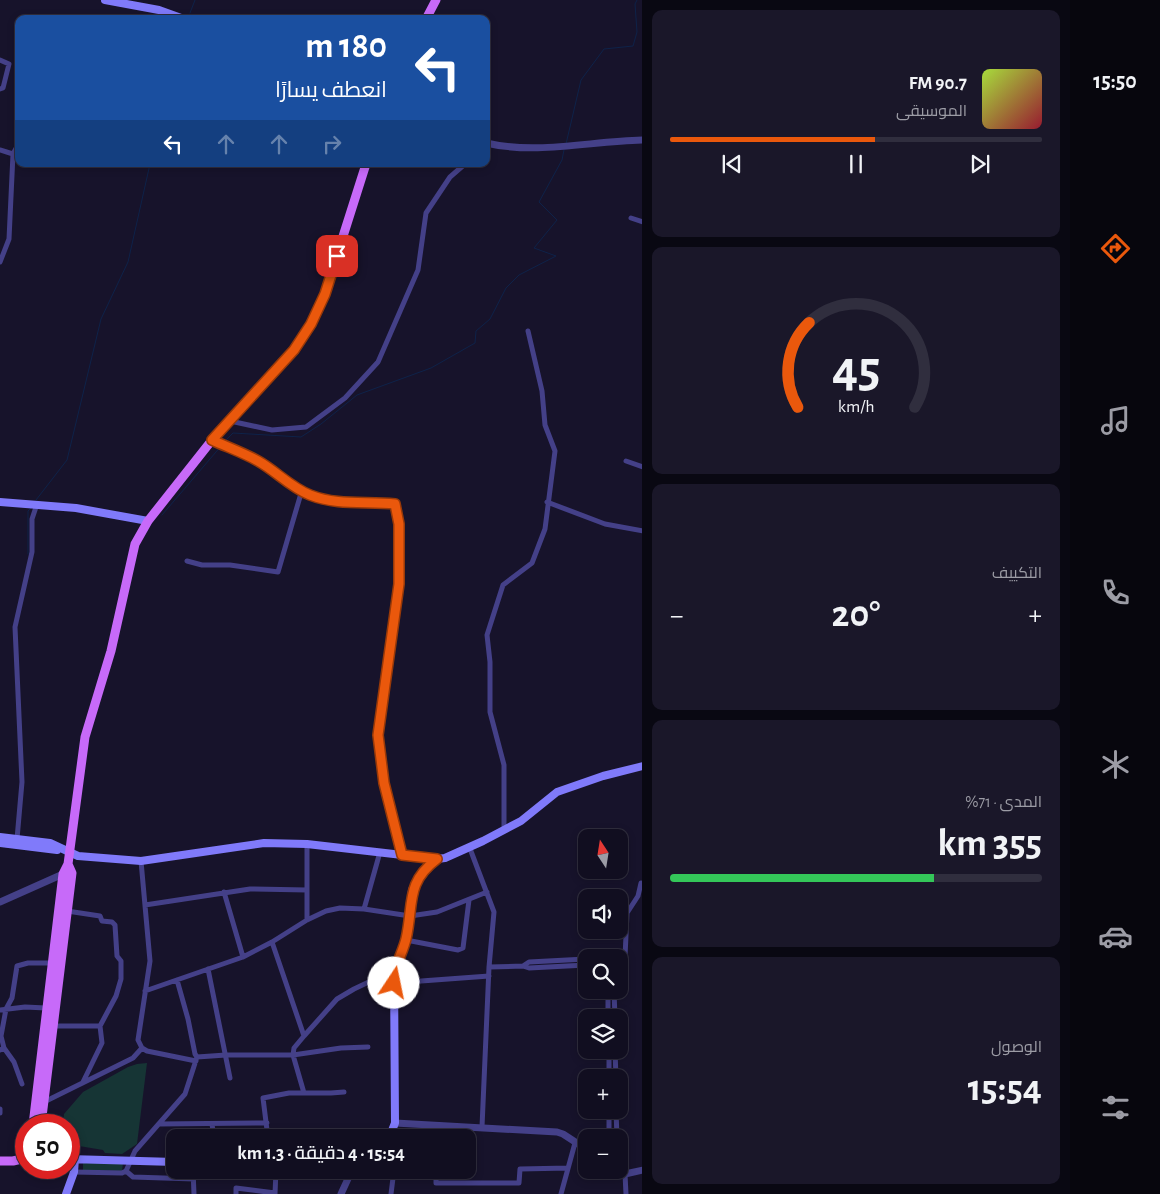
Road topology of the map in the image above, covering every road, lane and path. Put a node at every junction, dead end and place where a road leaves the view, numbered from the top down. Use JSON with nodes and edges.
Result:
{"nodes":[{"id":1,"x":104,"y":0,"type":"edge"},
{"id":2,"x":436,"y":0,"type":"edge"},
{"id":3,"x":174,"y":15,"type":"edge"},
{"id":4,"x":428,"y":15,"type":"edge"},
{"id":5,"x":0,"y":60,"type":"edge"},
{"id":6,"x":0,"y":89,"type":"edge"},
{"id":7,"x":642,"y":140,"type":"edge"},
{"id":8,"x":490,"y":144,"type":"edge"},
{"id":9,"x":0,"y":150,"type":"edge"},
{"id":10,"x":15,"y":150,"type":"edge"},
{"id":11,"x":13,"y":154,"type":"junction"},
{"id":12,"x":365,"y":167,"type":"edge"},
{"id":13,"x":463,"y":167,"type":"edge"},
{"id":14,"x":631,"y":218,"type":"dead end"},
{"id":15,"x":642,"y":222,"type":"edge"},
{"id":16,"x":0,"y":262,"type":"edge"},
{"id":17,"x":528,"y":331,"type":"dead end"},
{"id":18,"x":230,"y":421,"type":"junction"},
{"id":19,"x":212,"y":440,"type":"junction"},
{"id":20,"x":626,"y":461,"type":"dead end"},
{"id":21,"x":642,"y":467,"type":"edge"},
{"id":22,"x":302,"y":490,"type":"junction"},
{"id":23,"x":0,"y":502,"type":"edge"},
{"id":24,"x":547,"y":502,"type":"junction"},
{"id":25,"x":37,"y":504,"type":"junction"},
{"id":26,"x":148,"y":520,"type":"junction"},
{"id":27,"x":642,"y":531,"type":"edge"},
{"id":28,"x":187,"y":561,"type":"dead end"},
{"id":29,"x":642,"y":766,"type":"edge"},
{"id":30,"x":504,"y":830,"type":"junction"},
{"id":31,"x":0,"y":837,"type":"edge"},
{"id":32,"x":17,"y":839,"type":"junction"},
{"id":33,"x":0,"y":843,"type":"edge"},
{"id":34,"x":307,"y":844,"type":"junction"},
{"id":35,"x":469,"y":846,"type":"junction"},
{"id":36,"x":69,"y":852,"type":"junction"},
{"id":37,"x":380,"y":852,"type":"junction"},
{"id":38,"x":402,"y":855,"type":"junction"},
{"id":39,"x":437,"y":859,"type":"junction"},
{"id":40,"x":141,"y":860,"type":"junction"},
{"id":41,"x":68,"y":864,"type":"junction"},
{"id":42,"x":63,"y":874,"type":"junction"},
{"id":43,"x":641,"y":883,"type":"dead end"},
{"id":44,"x":307,"y":890,"type":"junction"},
{"id":45,"x":224,"y":892,"type":"junction"},
{"id":46,"x":487,"y":892,"type":"junction"},
{"id":47,"x":469,"y":900,"type":"junction"},
{"id":48,"x":0,"y":902,"type":"edge"},
{"id":49,"x":145,"y":905,"type":"junction"},
{"id":50,"x":364,"y":909,"type":"junction"},
{"id":51,"x":67,"y":910,"type":"junction"},
{"id":52,"x":410,"y":916,"type":"junction"},
{"id":53,"x":307,"y":920,"type":"junction"},
{"id":54,"x":406,"y":940,"type":"junction"},
{"id":55,"x":272,"y":942,"type":"junction"},
{"id":56,"x":625,"y":949,"type":"edge"},
{"id":57,"x":243,"y":957,"type":"junction"},
{"id":58,"x":578,"y":959,"type":"edge"},
{"id":59,"x":52,"y":963,"type":"junction"},
{"id":60,"x":523,"y":966,"type":"junction"},
{"id":61,"x":578,"y":966,"type":"edge"},
{"id":62,"x":489,"y":967,"type":"junction"},
{"id":63,"x":208,"y":969,"type":"junction"},
{"id":64,"x":394,"y":970,"type":"junction"},
{"id":65,"x":489,"y":976,"type":"junction"},
{"id":66,"x":177,"y":980,"type":"junction"},
{"id":67,"x":394,"y":983,"type":"junction"},
{"id":68,"x":145,"y":991,"type":"junction"},
{"id":69,"x":46,"y":1008,"type":"junction"},
{"id":70,"x":3,"y":1010,"type":"edge"},
{"id":71,"x":53,"y":1026,"type":"junction"},
{"id":72,"x":100,"y":1026,"type":"junction"},
{"id":73,"x":304,"y":1036,"type":"junction"},
{"id":74,"x":368,"y":1047,"type":"dead end"},
{"id":75,"x":142,"y":1048,"type":"junction"},
{"id":76,"x":2,"y":1049,"type":"edge"},
{"id":77,"x":226,"y":1055,"type":"junction"},
{"id":78,"x":293,"y":1055,"type":"junction"},
{"id":79,"x":196,"y":1059,"type":"junction"},
{"id":80,"x":230,"y":1078,"type":"dead end"},
{"id":81,"x":83,"y":1082,"type":"junction"},
{"id":82,"x":22,"y":1084,"type":"dead end"},
{"id":83,"x":304,"y":1092,"type":"junction"},
{"id":84,"x":344,"y":1092,"type":"dead end"},
{"id":85,"x":44,"y":1102,"type":"junction"},
{"id":86,"x":0,"y":1109,"type":"edge"},
{"id":87,"x":0,"y":1113,"type":"edge"},
{"id":88,"x":34,"y":1114,"type":"edge"},
{"id":89,"x":42,"y":1114,"type":"edge"},
{"id":90,"x":267,"y":1123,"type":"junction"},
{"id":91,"x":395,"y":1123,"type":"junction"},
{"id":92,"x":159,"y":1124,"type":"junction"},
{"id":93,"x":212,"y":1124,"type":"junction"},
{"id":94,"x":482,"y":1127,"type":"junction"},
{"id":95,"x":213,"y":1129,"type":"edge"},
{"id":96,"x":267,"y":1129,"type":"edge"},
{"id":97,"x":393,"y":1129,"type":"edge"},
{"id":98,"x":575,"y":1142,"type":"junction"},
{"id":99,"x":578,"y":1144,"type":"edge"},
{"id":100,"x":0,"y":1155,"type":"edge"},
{"id":101,"x":15,"y":1156,"type":"edge"},
{"id":102,"x":80,"y":1159,"type":"edge"},
{"id":103,"x":15,"y":1160,"type":"edge"},
{"id":104,"x":131,"y":1160,"type":"junction"},
{"id":105,"x":0,"y":1161,"type":"edge"},
{"id":106,"x":166,"y":1162,"type":"edge"},
{"id":107,"x":568,"y":1168,"type":"junction"},
{"id":108,"x":642,"y":1170,"type":"edge"},
{"id":109,"x":126,"y":1171,"type":"junction"},
{"id":110,"x":628,"y":1171,"type":"edge"},
{"id":111,"x":80,"y":1172,"type":"edge"},
{"id":112,"x":166,"y":1178,"type":"edge"},
{"id":113,"x":71,"y":1179,"type":"edge"},
{"id":114,"x":194,"y":1179,"type":"edge"},
{"id":115,"x":276,"y":1179,"type":"edge"},
{"id":116,"x":348,"y":1179,"type":"edge"},
{"id":117,"x":393,"y":1179,"type":"edge"},
{"id":118,"x":436,"y":1179,"type":"edge"},
{"id":119,"x":623,"y":1179,"type":"edge"},
{"id":120,"x":275,"y":1193,"type":"edge"},
{"id":121,"x":66,"y":1194,"type":"edge"},
{"id":122,"x":194,"y":1194,"type":"edge"},
{"id":123,"x":236,"y":1194,"type":"edge"},
{"id":124,"x":342,"y":1194,"type":"edge"},
{"id":125,"x":391,"y":1194,"type":"edge"},
{"id":126,"x":561,"y":1194,"type":"edge"},
{"id":127,"x":626,"y":1194,"type":"edge"}],
"edges":[{"from":1,"to":3,"type":"main road"},
{"from":2,"to":4,"type":"main road"},
{"from":5,"to":6,"type":"street"},
{"from":7,"to":8,"type":"street"},
{"from":9,"to":11,"type":"street"},
{"from":10,"to":11,"type":"street"},
{"from":11,"to":16,"type":"street"},
{"from":12,"to":18,"type":"main road"},
{"from":13,"to":18,"type":"street"},
{"from":14,"to":15,"type":"street"},
{"from":17,"to":24,"type":"street"},
{"from":18,"to":19,"type":"main road"},
{"from":19,"to":22,"type":"street"},
{"from":19,"to":26,"type":"main road"},
{"from":20,"to":21,"type":"street"},
{"from":22,"to":28,"type":"street"},
{"from":22,"to":38,"type":"street"},
{"from":23,"to":25,"type":"main road"},
{"from":24,"to":27,"type":"street"},
{"from":24,"to":30,"type":"street"},
{"from":25,"to":26,"type":"main road"},
{"from":25,"to":32,"type":"street"},
{"from":26,"to":36,"type":"main road"},
{"from":29,"to":30,"type":"main road"},
{"from":30,"to":35,"type":"main road"},
{"from":31,"to":32,"type":"main road"},
{"from":32,"to":36,"type":"main road"},
{"from":33,"to":36,"type":"main road"},
{"from":34,"to":37,"type":"main road"},
{"from":34,"to":40,"type":"main road"},
{"from":34,"to":44,"type":"street"},
{"from":35,"to":39,"type":"main road"},
{"from":35,"to":46,"type":"street"},
{"from":36,"to":40,"type":"main road"},
{"from":36,"to":41,"type":"main road"},
{"from":37,"to":38,"type":"main road"},
{"from":37,"to":50,"type":"street"},
{"from":38,"to":39,"type":"main road"},
{"from":39,"to":52,"type":"main road"},
{"from":40,"to":49,"type":"street"},
{"from":41,"to":42,"type":"main road"},
{"from":41,"to":51,"type":"main road"},
{"from":42,"to":48,"type":"street"},
{"from":42,"to":59,"type":"main road"},
{"from":43,"to":56,"type":"street"},
{"from":44,"to":45,"type":"street"},
{"from":44,"to":53,"type":"street"},
{"from":45,"to":49,"type":"street"},
{"from":45,"to":57,"type":"street"},
{"from":46,"to":47,"type":"street"},
{"from":46,"to":62,"type":"street"},
{"from":47,"to":52,"type":"street"},
{"from":47,"to":54,"type":"street"},
{"from":49,"to":68,"type":"street"},
{"from":50,"to":52,"type":"street"},
{"from":50,"to":53,"type":"street"},
{"from":51,"to":71,"type":"main road"},
{"from":51,"to":72,"type":"street"},
{"from":52,"to":54,"type":"main road"},
{"from":53,"to":55,"type":"street"},
{"from":54,"to":64,"type":"main road"},
{"from":55,"to":57,"type":"street"},
{"from":55,"to":73,"type":"street"},
{"from":57,"to":63,"type":"street"},
{"from":58,"to":60,"type":"street"},
{"from":59,"to":69,"type":"main road"},
{"from":59,"to":70,"type":"street"},
{"from":60,"to":61,"type":"street"},
{"from":60,"to":62,"type":"street"},
{"from":62,"to":65,"type":"street"},
{"from":63,"to":66,"type":"street"},
{"from":63,"to":77,"type":"street"},
{"from":64,"to":67,"type":"main road"},
{"from":64,"to":73,"type":"street"},
{"from":65,"to":67,"type":"street"},
{"from":65,"to":94,"type":"street"},
{"from":66,"to":68,"type":"street"},
{"from":66,"to":79,"type":"street"},
{"from":67,"to":91,"type":"main road"},
{"from":68,"to":75,"type":"street"},
{"from":69,"to":70,"type":"street"},
{"from":69,"to":88,"type":"main road"},
{"from":70,"to":76,"type":"street"},
{"from":71,"to":72,"type":"street"},
{"from":71,"to":85,"type":"main road"},
{"from":72,"to":81,"type":"street"},
{"from":73,"to":78,"type":"street"},
{"from":74,"to":78,"type":"street"},
{"from":75,"to":79,"type":"street"},
{"from":75,"to":81,"type":"street"},
{"from":76,"to":82,"type":"street"},
{"from":77,"to":78,"type":"street"},
{"from":77,"to":79,"type":"street"},
{"from":77,"to":80,"type":"street"},
{"from":78,"to":83,"type":"street"},
{"from":79,"to":92,"type":"street"},
{"from":81,"to":85,"type":"street"},
{"from":83,"to":84,"type":"street"},
{"from":83,"to":90,"type":"street"},
{"from":85,"to":89,"type":"main road"},
{"from":86,"to":87,"type":"street"},
{"from":90,"to":93,"type":"street"},
{"from":90,"to":96,"type":"street"},
{"from":91,"to":94,"type":"street"},
{"from":91,"to":97,"type":"main road"},
{"from":92,"to":93,"type":"street"},
{"from":92,"to":104,"type":"street"},
{"from":93,"to":95,"type":"street"},
{"from":94,"to":98,"type":"street"},
{"from":98,"to":99,"type":"street"},
{"from":98,"to":107,"type":"street"},
{"from":100,"to":101,"type":"main road"},
{"from":102,"to":104,"type":"main road"},
{"from":103,"to":105,"type":"main road"},
{"from":104,"to":106,"type":"main road"},
{"from":104,"to":109,"type":"street"},
{"from":107,"to":118,"type":"street"},
{"from":107,"to":126,"type":"street"},
{"from":108,"to":110,"type":"street"},
{"from":109,"to":111,"type":"street"},
{"from":109,"to":112,"type":"street"},
{"from":113,"to":121,"type":"main road"},
{"from":114,"to":122,"type":"street"},
{"from":115,"to":120,"type":"street"},
{"from":116,"to":124,"type":"street"},
{"from":117,"to":125,"type":"street"},
{"from":119,"to":127,"type":"street"},
{"from":120,"to":123,"type":"street"}]}
